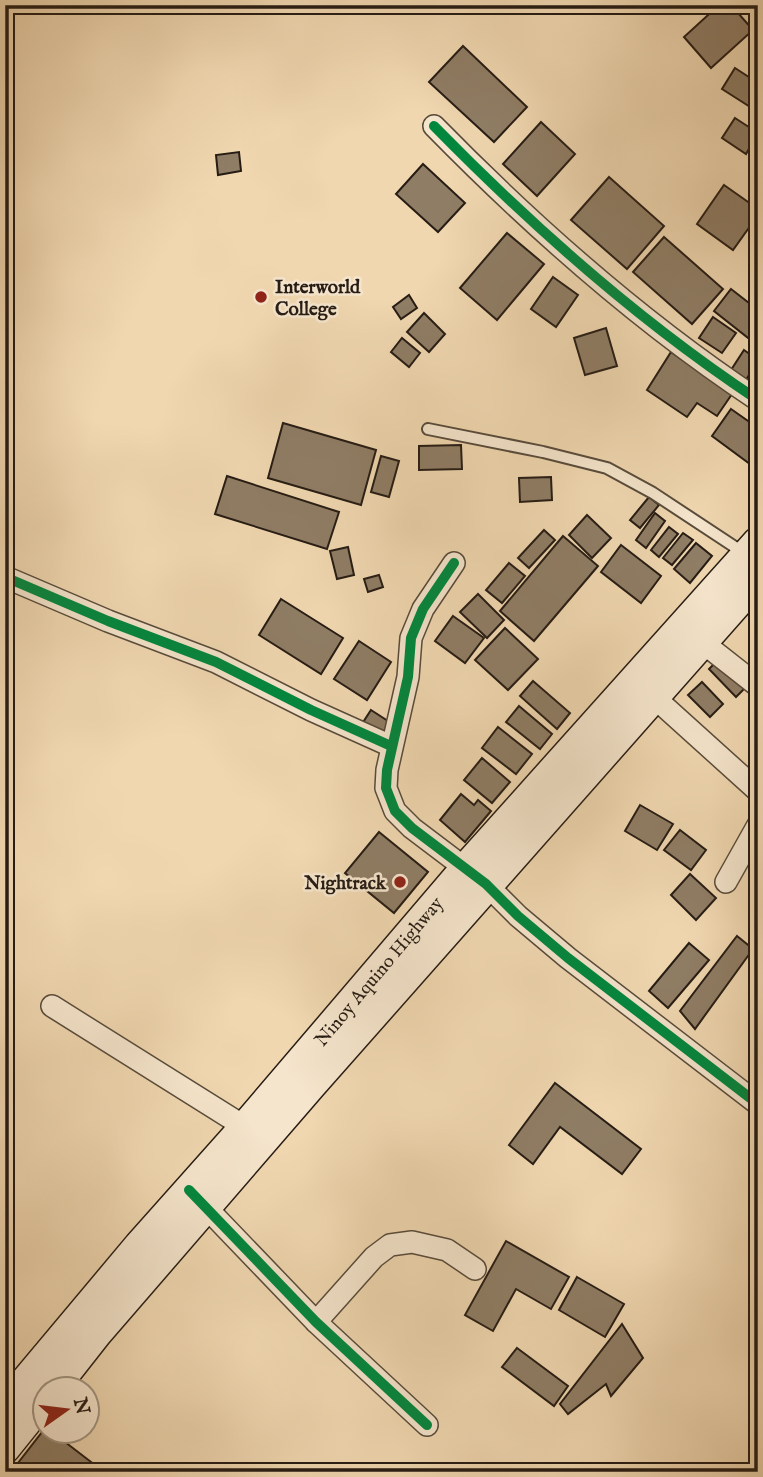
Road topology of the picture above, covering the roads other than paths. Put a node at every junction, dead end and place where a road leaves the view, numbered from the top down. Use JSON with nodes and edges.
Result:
{"nodes":[{"id":1,"x":434,"y":126,"type":"dead end"},
{"id":2,"x":758,"y":400,"type":"edge"},
{"id":3,"x":428,"y":429,"type":"dead end"},
{"id":4,"x":755,"y":559,"type":"edge"},
{"id":5,"x":454,"y":563,"type":"dead end"},
{"id":6,"x":5,"y":577,"type":"edge"},
{"id":7,"x":702,"y":642,"type":"junction"},
{"id":8,"x":758,"y":686,"type":"edge"},
{"id":9,"x":644,"y":688,"type":"junction"},
{"id":10,"x":391,"y":746,"type":"junction"},
{"id":11,"x":758,"y":791,"type":"edge"},
{"id":12,"x":758,"y":825,"type":"edge"},
{"id":13,"x":476,"y":876,"type":"junction"},
{"id":14,"x":726,"y":882,"type":"dead end"},
{"id":15,"x":52,"y":1006,"type":"dead end"},
{"id":16,"x":304,"y":1076,"type":"junction"},
{"id":17,"x":754,"y":1093,"type":"edge"},
{"id":18,"x":245,"y":1127,"type":"junction"},
{"id":19,"x":197,"y":1198,"type":"junction"},
{"id":20,"x":475,"y":1269,"type":"dead end"},
{"id":21,"x":316,"y":1322,"type":"junction"},
{"id":22,"x":63,"y":1376,"type":"edge"},
{"id":23,"x":5,"y":1406,"type":"edge"},
{"id":24,"x":32,"y":1414,"type":"edge"},
{"id":25,"x":427,"y":1425,"type":"dead end"},
{"id":26,"x":5,"y":1448,"type":"edge"}],
"edges":[{"from":1,"to":2,"type":"street"},
{"from":3,"to":4,"type":"lane"},
{"from":4,"to":7,"type":"main road","name":"Ninoy Aquino Highway"},
{"from":4,"to":9,"type":"main road","name":"Ninoy Aquino Highway"},
{"from":5,"to":10,"type":"street"},
{"from":6,"to":10,"type":"street"},
{"from":7,"to":8,"type":"street"},
{"from":7,"to":9,"type":"main road","name":"Ninoy Aquino Highway"},
{"from":9,"to":11,"type":"street"},
{"from":9,"to":13,"type":"main road","name":"Ninoy Aquino Highway"},
{"from":10,"to":13,"type":"street"},
{"from":12,"to":14,"type":"street"},
{"from":13,"to":16,"type":"main road","name":"Ninoy Aquino Highway"},
{"from":13,"to":17,"type":"street"},
{"from":15,"to":18,"type":"street"},
{"from":16,"to":18,"type":"main road","name":"Ninoy Aquino Highway"},
{"from":16,"to":19,"type":"main road","name":"Ninoy Aquino Highway"},
{"from":18,"to":19,"type":"main road","name":"Ninoy Aquino Highway"},
{"from":19,"to":21,"type":"street"},
{"from":19,"to":22,"type":"main road","name":"Ninoy Aquino Highway"},
{"from":19,"to":23,"type":"main road","name":"Ninoy Aquino Highway"},
{"from":20,"to":21,"type":"street"},
{"from":21,"to":25,"type":"street"},
{"from":24,"to":26,"type":"main road"}]}
